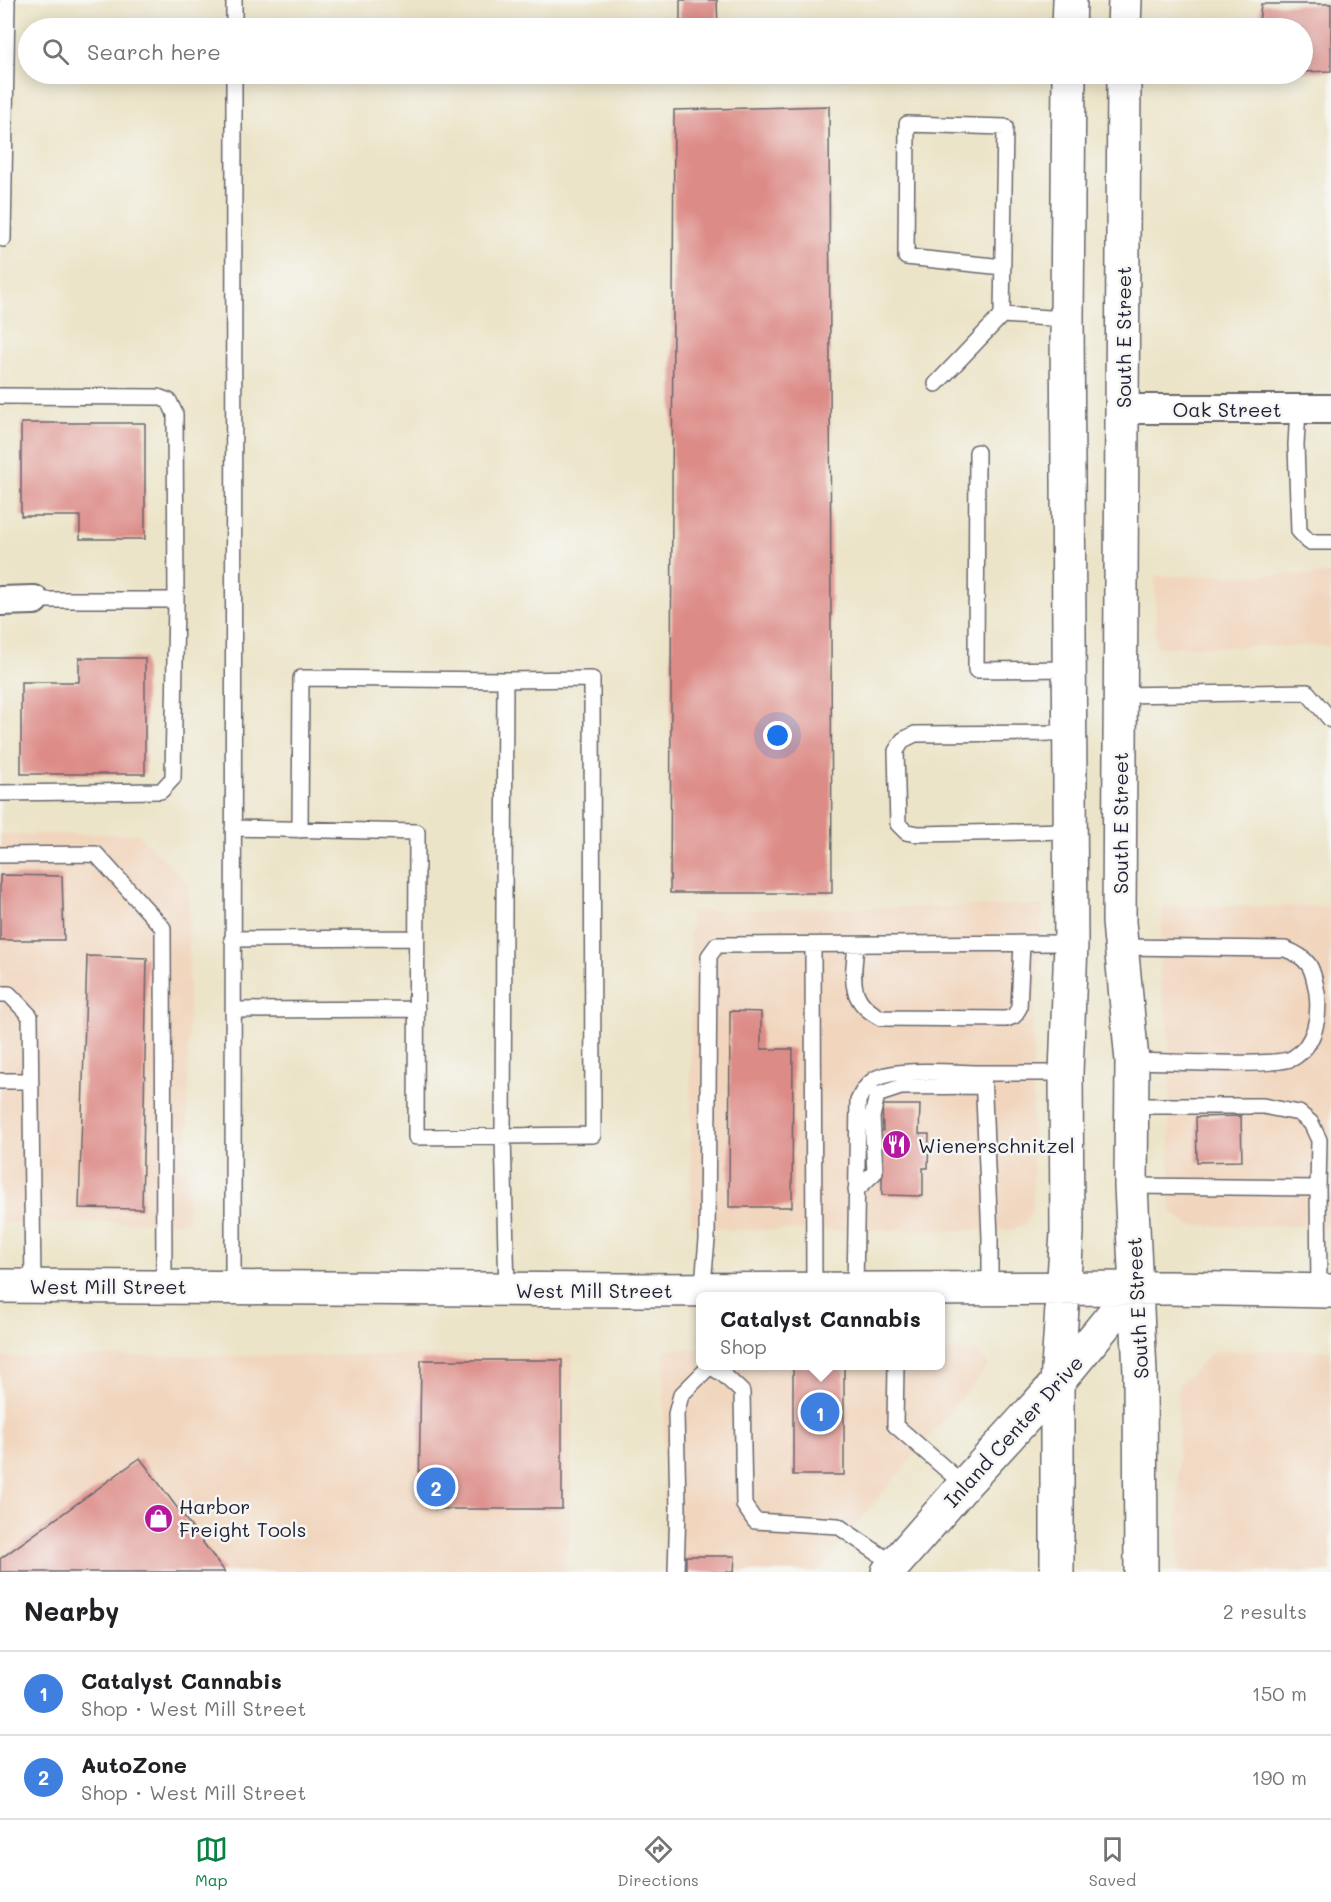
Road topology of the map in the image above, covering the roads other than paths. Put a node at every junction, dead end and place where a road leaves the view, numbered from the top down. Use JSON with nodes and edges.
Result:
{"nodes":[{"id":1,"x":7,"y":0,"type":"edge"},
{"id":2,"x":234,"y":0,"type":"edge"},
{"id":3,"x":1070,"y":0,"type":"edge"},
{"id":4,"x":1125,"y":0,"type":"edge"},
{"id":5,"x":234,"y":18,"type":"edge"},
{"id":6,"x":1070,"y":18,"type":"edge"},
{"id":7,"x":1124,"y":18,"type":"edge"},
{"id":8,"x":234,"y":84,"type":"edge"},
{"id":9,"x":1069,"y":84,"type":"edge"},
{"id":10,"x":1124,"y":84,"type":"edge"},
{"id":11,"x":3,"y":239,"type":"dead end"},
{"id":12,"x":1003,"y":267,"type":"junction"},
{"id":13,"x":1002,"y":315,"type":"junction"},
{"id":14,"x":1067,"y":319,"type":"junction"},
{"id":15,"x":936,"y":384,"type":"dead end"},
{"id":16,"x":0,"y":396,"type":"edge"},
{"id":17,"x":1122,"y":409,"type":"junction"},
{"id":18,"x":1298,"y":409,"type":"junction"},
{"id":19,"x":1331,"y":409,"type":"edge"},
{"id":20,"x":977,"y":452,"type":"dead end"},
{"id":21,"x":1331,"y":542,"type":"edge"},
{"id":22,"x":34,"y":600,"type":"joint"},
{"id":23,"x":176,"y":600,"type":"junction"},
{"id":24,"x":0,"y":601,"type":"edge"},
{"id":25,"x":1069,"y":669,"type":"junction"},
{"id":26,"x":505,"y":680,"type":"junction"},
{"id":27,"x":1120,"y":695,"type":"junction"},
{"id":28,"x":1331,"y":720,"type":"edge"},
{"id":29,"x":1069,"y":733,"type":"junction"},
{"id":30,"x":0,"y":793,"type":"edge"},
{"id":31,"x":233,"y":828,"type":"junction"},
{"id":32,"x":300,"y":830,"type":"junction"},
{"id":33,"x":1069,"y":831,"type":"junction"},
{"id":34,"x":0,"y":855,"type":"edge"},
{"id":35,"x":417,"y":938,"type":"junction"},
{"id":36,"x":232,"y":939,"type":"junction"},
{"id":37,"x":1022,"y":943,"type":"junction"},
{"id":38,"x":1071,"y":943,"type":"junction"},
{"id":39,"x":813,"y":946,"type":"junction"},
{"id":40,"x":856,"y":946,"type":"junction"},
{"id":41,"x":1121,"y":947,"type":"junction"},
{"id":42,"x":0,"y":994,"type":"edge"},
{"id":43,"x":417,"y":1009,"type":"junction"},
{"id":44,"x":233,"y":1010,"type":"junction"},
{"id":45,"x":1132,"y":1061,"type":"junction"},
{"id":46,"x":1066,"y":1073,"type":"junction"},
{"id":47,"x":0,"y":1081,"type":"edge"},
{"id":48,"x":30,"y":1081,"type":"junction"},
{"id":49,"x":983,"y":1085,"type":"junction"},
{"id":50,"x":1132,"y":1106,"type":"junction"},
{"id":51,"x":503,"y":1136,"type":"junction"},
{"id":52,"x":1131,"y":1186,"type":"junction"},
{"id":53,"x":1318,"y":1188,"type":"junction"},
{"id":54,"x":0,"y":1286,"type":"edge"},
{"id":55,"x":33,"y":1286,"type":"junction"},
{"id":56,"x":233,"y":1286,"type":"junction"},
{"id":57,"x":164,"y":1287,"type":"junction"},
{"id":58,"x":1064,"y":1288,"type":"junction"},
{"id":59,"x":1135,"y":1288,"type":"junction"},
{"id":60,"x":990,"y":1289,"type":"junction"},
{"id":61,"x":507,"y":1290,"type":"junction"},
{"id":62,"x":814,"y":1290,"type":"junction"},
{"id":63,"x":855,"y":1290,"type":"junction"},
{"id":64,"x":1325,"y":1290,"type":"edge"},
{"id":65,"x":702,"y":1292,"type":"edge"},
{"id":66,"x":739,"y":1292,"type":"edge"},
{"id":67,"x":883,"y":1292,"type":"edge"},
{"id":68,"x":920,"y":1292,"type":"edge"},
{"id":69,"x":696,"y":1293,"type":"edge"},
{"id":70,"x":706,"y":1370,"type":"edge"},
{"id":71,"x":716,"y":1370,"type":"edge"},
{"id":72,"x":896,"y":1370,"type":"edge"},
{"id":73,"x":1057,"y":1383,"type":"junction"},
{"id":74,"x":964,"y":1485,"type":"junction"},
{"id":75,"x":892,"y":1568,"type":"edge"},
{"id":76,"x":676,"y":1572,"type":"edge"},
{"id":77,"x":1058,"y":1572,"type":"edge"},
{"id":78,"x":1141,"y":1572,"type":"edge"}],
"edges":[{"from":1,"to":11,"type":"lane"},
{"from":2,"to":5,"type":"lane"},
{"from":3,"to":6,"type":"main road"},
{"from":4,"to":7,"type":"main road"},
{"from":8,"to":31,"type":"lane"},
{"from":9,"to":14,"type":"main road"},
{"from":10,"to":17,"type":"main road","name":"South E Street"},
{"from":12,"to":12,"type":"lane"},
{"from":12,"to":13,"type":"lane"},
{"from":13,"to":14,"type":"lane"},
{"from":13,"to":15,"type":"lane"},
{"from":14,"to":25,"type":"main road"},
{"from":16,"to":23,"type":"lane"},
{"from":17,"to":18,"type":"street","name":"Oak Street"},
{"from":17,"to":27,"type":"main road","name":"South E Street"},
{"from":18,"to":19,"type":"street","name":"Oak Street"},
{"from":18,"to":21,"type":"lane"},
{"from":20,"to":25,"type":"lane"},
{"from":22,"to":23,"type":"lane"},
{"from":22,"to":24,"type":"street"},
{"from":23,"to":30,"type":"lane"},
{"from":25,"to":29,"type":"main road"},
{"from":26,"to":32,"type":"lane"},
{"from":26,"to":51,"type":"lane"},
{"from":26,"to":51,"type":"lane"},
{"from":27,"to":28,"type":"lane"},
{"from":27,"to":41,"type":"main road","name":"South E Street"},
{"from":29,"to":33,"type":"main road"},
{"from":29,"to":33,"type":"lane"},
{"from":31,"to":32,"type":"lane"},
{"from":31,"to":36,"type":"lane"},
{"from":32,"to":35,"type":"lane"},
{"from":33,"to":38,"type":"main road"},
{"from":34,"to":57,"type":"lane"},
{"from":35,"to":36,"type":"lane"},
{"from":35,"to":43,"type":"lane"},
{"from":36,"to":44,"type":"lane"},
{"from":37,"to":38,"type":"lane"},
{"from":37,"to":40,"type":"lane"},
{"from":37,"to":40,"type":"lane"},
{"from":38,"to":46,"type":"main road"},
{"from":39,"to":40,"type":"lane"},
{"from":39,"to":62,"type":"lane"},
{"from":39,"to":65,"type":"lane"},
{"from":41,"to":45,"type":"main road","name":"South E Street"},
{"from":41,"to":45,"type":"lane"},
{"from":42,"to":48,"type":"lane"},
{"from":43,"to":44,"type":"lane"},
{"from":43,"to":51,"type":"lane"},
{"from":44,"to":56,"type":"lane"},
{"from":45,"to":50,"type":"main road","name":"South E Street"},
{"from":46,"to":49,"type":"lane"},
{"from":46,"to":58,"type":"main road"},
{"from":47,"to":48,"type":"lane"},
{"from":48,"to":55,"type":"lane"},
{"from":49,"to":60,"type":"lane"},
{"from":49,"to":63,"type":"lane"},
{"from":50,"to":52,"type":"main road","name":"South E Street"},
{"from":50,"to":53,"type":"lane"},
{"from":51,"to":61,"type":"lane"},
{"from":52,"to":53,"type":"lane"},
{"from":52,"to":59,"type":"main road","name":"South E Street"},
{"from":53,"to":64,"type":"lane"},
{"from":54,"to":55,"type":"main road","name":"West Mill Street"},
{"from":55,"to":57,"type":"main road","name":"West Mill Street"},
{"from":56,"to":57,"type":"main road","name":"West Mill Street"},
{"from":56,"to":61,"type":"main road","name":"West Mill Street"},
{"from":58,"to":59,"type":"main road","name":"West Mill Street"},
{"from":58,"to":60,"type":"main road","name":"West Mill Street"},
{"from":58,"to":73,"type":"main road"},
{"from":59,"to":64,"type":"main road","name":"West Mill Street"},
{"from":59,"to":73,"type":"main road","name":"Inland Center Drive"},
{"from":59,"to":78,"type":"main road","name":"South E Street"},
{"from":60,"to":68,"type":"main road","name":"West Mill Street"},
{"from":61,"to":69,"type":"main road","name":"West Mill Street"},
{"from":62,"to":63,"type":"main road","name":"West Mill Street"},
{"from":62,"to":66,"type":"main road","name":"West Mill Street"},
{"from":63,"to":67,"type":"main road","name":"West Mill Street"},
{"from":70,"to":76,"type":"lane"},
{"from":71,"to":75,"type":"lane"},
{"from":72,"to":74,"type":"lane"},
{"from":73,"to":74,"type":"main road","name":"Inland Center Drive"},
{"from":73,"to":77,"type":"main road"},
{"from":74,"to":75,"type":"main road","name":"Inland Center Drive"}]}
